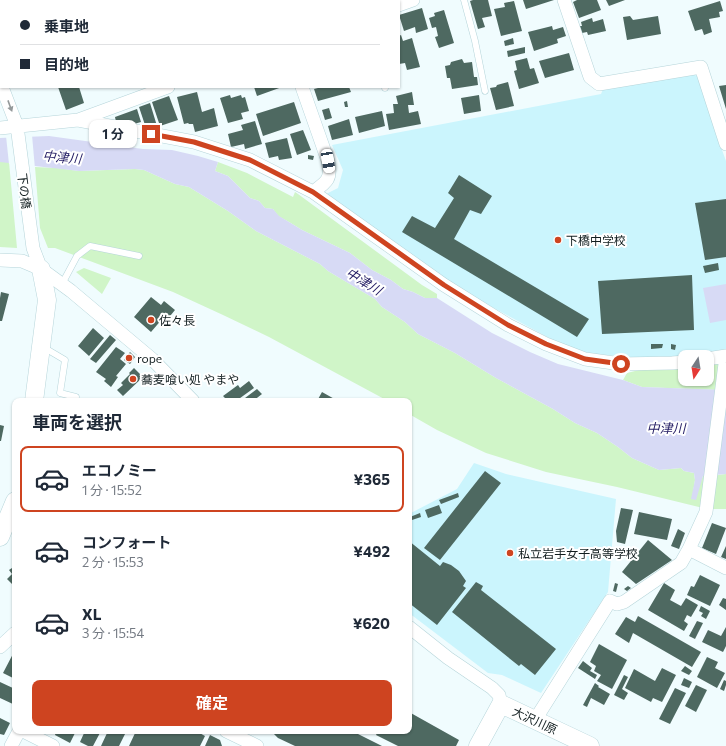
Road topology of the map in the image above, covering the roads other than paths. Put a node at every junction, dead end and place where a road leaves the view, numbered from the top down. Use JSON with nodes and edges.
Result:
{"nodes":[{"id":1,"x":413,"y":0,"type":"edge"},
{"id":2,"x":464,"y":0,"type":"edge"},
{"id":3,"x":564,"y":0,"type":"edge"},
{"id":4,"x":400,"y":5,"type":"edge"},
{"id":5,"x":2,"y":88,"type":"edge"},
{"id":6,"x":165,"y":88,"type":"edge"},
{"id":7,"x":302,"y":88,"type":"edge"},
{"id":8,"x":485,"y":91,"type":"dead end"},
{"id":9,"x":78,"y":120,"type":"junction"},
{"id":10,"x":0,"y":128,"type":"edge"},
{"id":11,"x":17,"y":130,"type":"junction"},
{"id":12,"x":726,"y":144,"type":"edge"},
{"id":13,"x":313,"y":192,"type":"junction"},
{"id":14,"x":139,"y":256,"type":"dead end"},
{"id":15,"x":0,"y":260,"type":"edge"},
{"id":16,"x":41,"y":269,"type":"junction"},
{"id":17,"x":62,"y":284,"type":"junction"},
{"id":18,"x":41,"y":346,"type":"junction"},
{"id":19,"x":726,"y":356,"type":"edge"},
{"id":20,"x":714,"y":358,"type":"edge"},
{"id":21,"x":678,"y":363,"type":"edge"},
{"id":22,"x":76,"y":397,"type":"dead end"},
{"id":23,"x":34,"y":398,"type":"edge"},
{"id":24,"x":190,"y":398,"type":"edge"},
{"id":25,"x":12,"y":509,"type":"edge"},
{"id":26,"x":0,"y":537,"type":"edge"},
{"id":27,"x":689,"y":549,"type":"junction"},
{"id":28,"x":726,"y":568,"type":"edge"},
{"id":29,"x":412,"y":629,"type":"edge"},
{"id":30,"x":12,"y":636,"type":"edge"},
{"id":31,"x":0,"y":646,"type":"edge"},
{"id":32,"x":501,"y":704,"type":"junction"},
{"id":33,"x":535,"y":720,"type":"junction"},
{"id":34,"x":18,"y":734,"type":"edge"},
{"id":35,"x":29,"y":734,"type":"edge"},
{"id":36,"x":232,"y":734,"type":"edge"},
{"id":37,"x":241,"y":739,"type":"edge"},
{"id":38,"x":12,"y":746,"type":"edge"},
{"id":39,"x":52,"y":746,"type":"edge"},
{"id":40,"x":257,"y":746,"type":"edge"},
{"id":41,"x":478,"y":746,"type":"edge"},
{"id":42,"x":590,"y":746,"type":"edge"}],
"edges":[{"from":1,"to":4,"type":"street"},
{"from":2,"to":8,"type":"lane"},
{"from":3,"to":12,"type":"street"},
{"from":5,"to":11,"type":"street","name":"下の橋","one_way":true},
{"from":6,"to":9,"type":"street"},
{"from":7,"to":13,"type":"street"},
{"from":9,"to":11,"type":"street"},
{"from":9,"to":13,"type":"street"},
{"from":10,"to":11,"type":"street"},
{"from":11,"to":16,"type":"street","name":"下の橋"},
{"from":13,"to":21,"type":"street"},
{"from":14,"to":17,"type":"lane"},
{"from":15,"to":16,"type":"street"},
{"from":16,"to":17,"type":"street"},
{"from":16,"to":18,"type":"street"},
{"from":17,"to":24,"type":"street"},
{"from":18,"to":22,"type":"lane"},
{"from":18,"to":23,"type":"street"},
{"from":19,"to":20,"type":"street"},
{"from":19,"to":27,"type":"street"},
{"from":25,"to":26,"type":"street"},
{"from":27,"to":28,"type":"street"},
{"from":27,"to":33,"type":"street"},
{"from":29,"to":32,"type":"street"},
{"from":30,"to":31,"type":"street"},
{"from":32,"to":33,"type":"street","name":"大沢川原"},
{"from":32,"to":41,"type":"street"},
{"from":33,"to":42,"type":"street","name":"大沢川原"},
{"from":34,"to":38,"type":"street"},
{"from":35,"to":39,"type":"street"},
{"from":36,"to":37,"type":"street"},
{"from":37,"to":40,"type":"street"}]}
